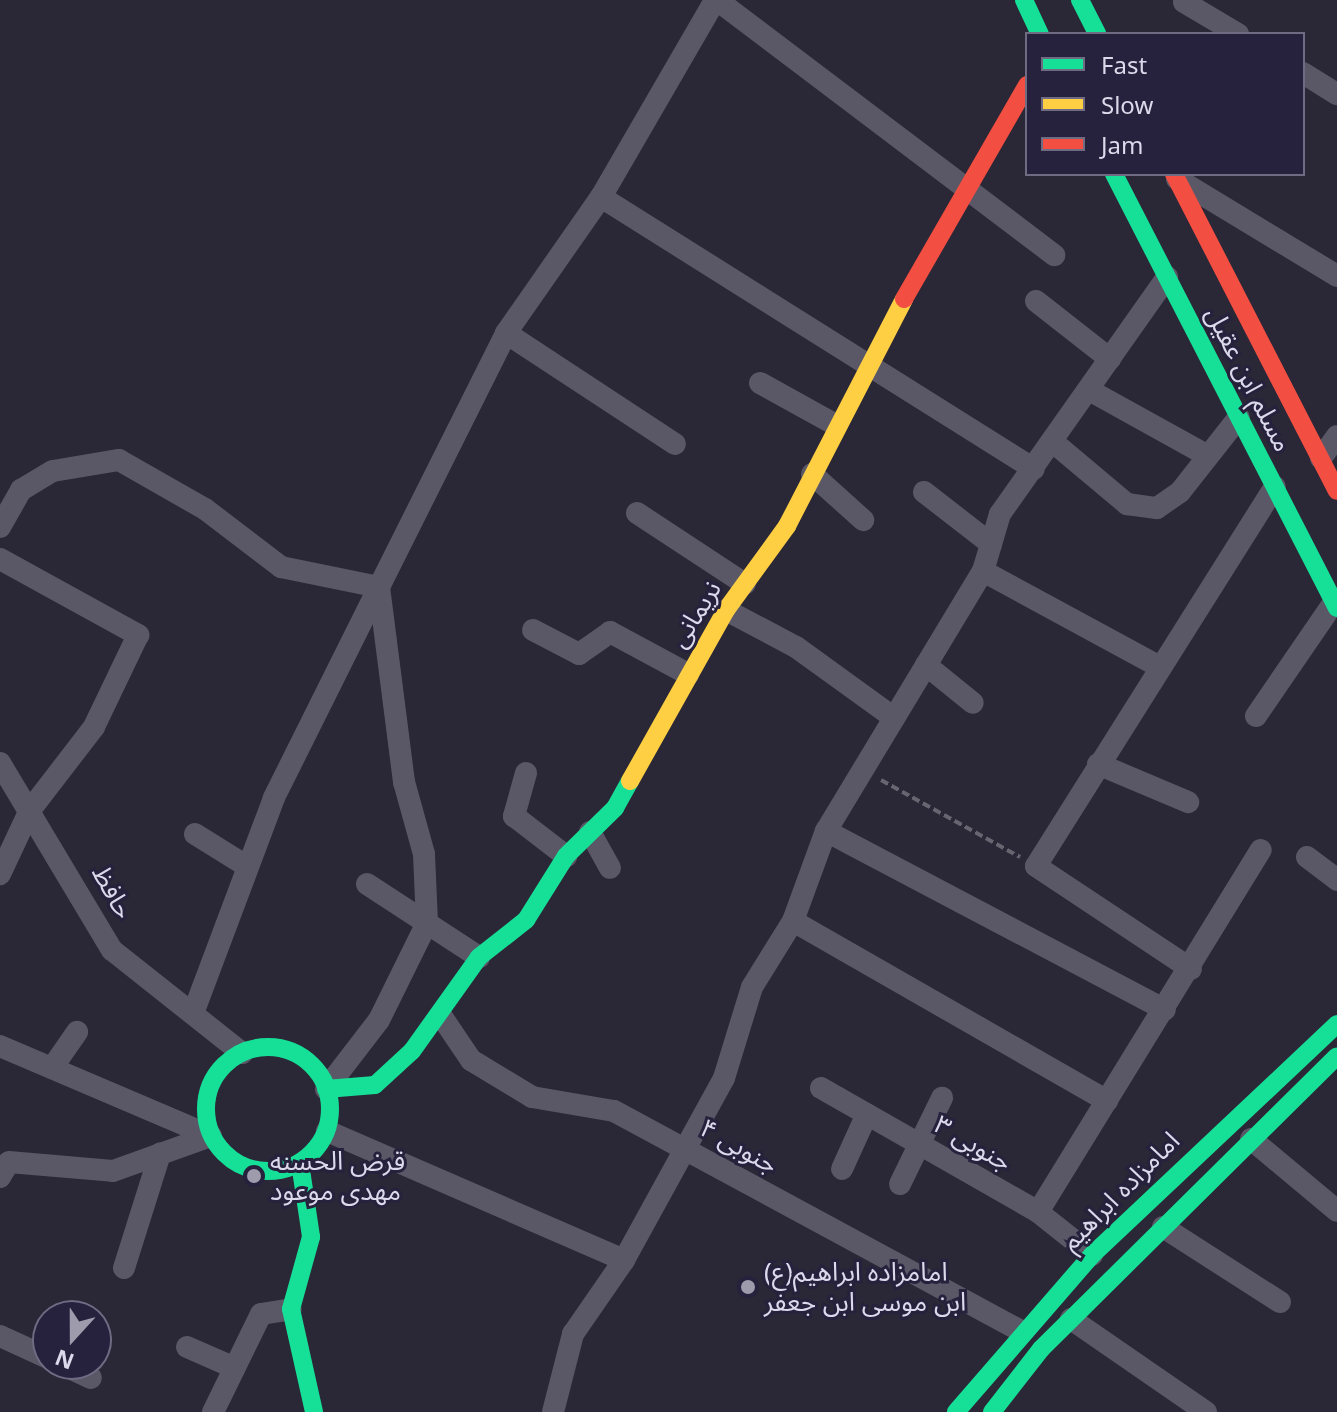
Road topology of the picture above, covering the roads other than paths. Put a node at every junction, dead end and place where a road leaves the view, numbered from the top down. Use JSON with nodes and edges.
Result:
{"nodes":[{"id":1,"x":716,"y":0,"type":"edge"},
{"id":2,"x":1024,"y":0,"type":"edge"},
{"id":3,"x":1080,"y":0,"type":"edge"},
{"id":4,"x":1184,"y":2,"type":"edge"},
{"id":5,"x":1039,"y":32,"type":"edge"},
{"id":6,"x":1096,"y":32,"type":"edge"},
{"id":7,"x":1235,"y":32,"type":"edge"},
{"id":8,"x":1305,"y":74,"type":"edge"},
{"id":9,"x":1025,"y":89,"type":"edge"},
{"id":10,"x":1337,"y":94,"type":"edge"},
{"id":11,"x":1115,"y":176,"type":"edge"},
{"id":12,"x":1175,"y":176,"type":"edge"},
{"id":13,"x":968,"y":189,"type":"junction"},
{"id":14,"x":601,"y":197,"type":"junction"},
{"id":15,"x":1054,"y":255,"type":"dead end"},
{"id":16,"x":1337,"y":276,"type":"edge"},
{"id":17,"x":1167,"y":277,"type":"junction"},
{"id":18,"x":1036,"y":301,"type":"dead end"},
{"id":19,"x":506,"y":333,"type":"junction"},
{"id":20,"x":1110,"y":359,"type":"junction"},
{"id":21,"x":865,"y":366,"type":"junction"},
{"id":22,"x":760,"y":383,"type":"dead end"},
{"id":23,"x":1089,"y":390,"type":"junction"},
{"id":24,"x":1239,"y":417,"type":"junction"},
{"id":25,"x":836,"y":425,"type":"junction"},
{"id":26,"x":1337,"y":436,"type":"edge"},
{"id":27,"x":1053,"y":442,"type":"junction"},
{"id":28,"x":675,"y":444,"type":"dead end"},
{"id":29,"x":1208,"y":456,"type":"junction"},
{"id":30,"x":1321,"y":458,"type":"junction"},
{"id":31,"x":1034,"y":469,"type":"junction"},
{"id":32,"x":812,"y":474,"type":"junction"},
{"id":33,"x":1275,"y":487,"type":"junction"},
{"id":34,"x":1337,"y":491,"type":"edge"},
{"id":35,"x":924,"y":492,"type":"dead end"},
{"id":36,"x":637,"y":513,"type":"dead end"},
{"id":37,"x":863,"y":520,"type":"dead end"},
{"id":38,"x":0,"y":527,"type":"edge"},
{"id":39,"x":991,"y":544,"type":"junction"},
{"id":40,"x":0,"y":559,"type":"edge"},
{"id":41,"x":983,"y":571,"type":"junction"},
{"id":42,"x":745,"y":584,"type":"junction"},
{"id":43,"x":379,"y":587,"type":"junction"},
{"id":44,"x":1336,"y":605,"type":"edge"},
{"id":45,"x":726,"y":610,"type":"junction"},
{"id":46,"x":533,"y":630,"type":"dead end"},
{"id":47,"x":926,"y":665,"type":"junction"},
{"id":48,"x":1158,"y":666,"type":"junction"},
{"id":49,"x":688,"y":674,"type":"junction"},
{"id":50,"x":973,"y":703,"type":"dead end"},
{"id":51,"x":1256,"y":716,"type":"dead end"},
{"id":52,"x":894,"y":718,"type":"junction"},
{"id":53,"x":0,"y":763,"type":"edge"},
{"id":54,"x":1098,"y":764,"type":"junction"},
{"id":55,"x":526,"y":773,"type":"dead end"},
{"id":56,"x":1188,"y":802,"type":"dead end"},
{"id":57,"x":30,"y":810,"type":"junction"},
{"id":58,"x":826,"y":831,"type":"junction"},
{"id":59,"x":590,"y":832,"type":"junction"},
{"id":60,"x":195,"y":834,"type":"dead end"},
{"id":61,"x":1261,"y":850,"type":"dead end"},
{"id":62,"x":566,"y":856,"type":"junction"},
{"id":63,"x":1307,"y":857,"type":"dead end"},
{"id":64,"x":248,"y":867,"type":"junction"},
{"id":65,"x":610,"y":868,"type":"dead end"},
{"id":66,"x":0,"y":874,"type":"edge"},
{"id":67,"x":1337,"y":880,"type":"edge"},
{"id":68,"x":367,"y":884,"type":"dead end"},
{"id":69,"x":793,"y":921,"type":"junction"},
{"id":70,"x":427,"y":923,"type":"junction"},
{"id":71,"x":479,"y":957,"type":"junction"},
{"id":72,"x":1191,"y":969,"type":"junction"},
{"id":73,"x":1165,"y":1010,"type":"junction"},
{"id":74,"x":194,"y":1011,"type":"junction"},
{"id":75,"x":442,"y":1017,"type":"junction"},
{"id":76,"x":1337,"y":1024,"type":"edge"},
{"id":77,"x":77,"y":1032,"type":"dead end"},
{"id":78,"x":0,"y":1046,"type":"edge"},
{"id":79,"x":242,"y":1053,"type":"junction"},
{"id":80,"x":1334,"y":1064,"type":"edge"},
{"id":81,"x":52,"y":1068,"type":"junction"},
{"id":82,"x":821,"y":1088,"type":"dead end"},
{"id":83,"x":326,"y":1089,"type":"junction"},
{"id":84,"x":942,"y":1098,"type":"dead end"},
{"id":85,"x":1107,"y":1101,"type":"junction"},
{"id":86,"x":867,"y":1114,"type":"junction"},
{"id":87,"x":327,"y":1131,"type":"junction"},
{"id":88,"x":211,"y":1136,"type":"junction"},
{"id":89,"x":1251,"y":1139,"type":"junction"},
{"id":90,"x":919,"y":1144,"type":"junction"},
{"id":91,"x":685,"y":1148,"type":"junction"},
{"id":92,"x":160,"y":1154,"type":"junction"},
{"id":93,"x":300,"y":1163,"type":"junction"},
{"id":94,"x":842,"y":1169,"type":"dead end"},
{"id":95,"x":0,"y":1177,"type":"edge"},
{"id":96,"x":900,"y":1184,"type":"dead end"},
{"id":97,"x":1337,"y":1211,"type":"edge"},
{"id":98,"x":1038,"y":1212,"type":"junction"},
{"id":99,"x":1163,"y":1227,"type":"junction"},
{"id":100,"x":1092,"y":1255,"type":"junction"},
{"id":101,"x":624,"y":1260,"type":"junction"},
{"id":102,"x":124,"y":1268,"type":"dead end"},
{"id":103,"x":1280,"y":1302,"type":"dead end"},
{"id":104,"x":291,"y":1309,"type":"junction"},
{"id":105,"x":1071,"y":1319,"type":"junction"},
{"id":106,"x":1019,"y":1330,"type":"junction"},
{"id":107,"x":0,"y":1336,"type":"edge"},
{"id":108,"x":187,"y":1347,"type":"dead end"},
{"id":109,"x":32,"y":1351,"type":"edge"},
{"id":110,"x":235,"y":1368,"type":"junction"},
{"id":111,"x":213,"y":1412,"type":"edge"},
{"id":112,"x":314,"y":1412,"type":"edge"},
{"id":113,"x":553,"y":1412,"type":"edge"},
{"id":114,"x":956,"y":1412,"type":"edge"},
{"id":115,"x":992,"y":1412,"type":"edge"},
{"id":116,"x":1206,"y":1412,"type":"edge"}],
"edges":[{"from":1,"to":13,"type":"street"},
{"from":1,"to":14,"type":"street"},
{"from":2,"to":5,"type":"street"},
{"from":3,"to":6,"type":"street"},
{"from":4,"to":7,"type":"street"},
{"from":8,"to":10,"type":"street"},
{"from":9,"to":13,"type":"street","name":"نریمانی"},
{"from":11,"to":17,"type":"street","name":"مسلم ابن عقیل"},
{"from":12,"to":16,"type":"street"},
{"from":12,"to":30,"type":"street","name":"مسلم ابن عقیل"},
{"from":13,"to":15,"type":"street"},
{"from":13,"to":21,"type":"street","name":"نریمانی"},
{"from":14,"to":19,"type":"street"},
{"from":14,"to":21,"type":"street"},
{"from":17,"to":20,"type":"street"},
{"from":17,"to":24,"type":"street","name":"مسلم ابن عقیل"},
{"from":18,"to":20,"type":"street"},
{"from":19,"to":28,"type":"street"},
{"from":19,"to":43,"type":"street"},
{"from":20,"to":23,"type":"street"},
{"from":21,"to":25,"type":"street","name":"نریمانی"},
{"from":21,"to":31,"type":"street"},
{"from":22,"to":25,"type":"street"},
{"from":23,"to":27,"type":"street"},
{"from":23,"to":29,"type":"street"},
{"from":24,"to":29,"type":"street"},
{"from":24,"to":33,"type":"street","name":"مسلم ابن عقیل"},
{"from":25,"to":32,"type":"street","name":"نریمانی"},
{"from":26,"to":30,"type":"street"},
{"from":27,"to":29,"type":"street"},
{"from":27,"to":31,"type":"street"},
{"from":30,"to":34,"type":"street","name":"مسلم ابن عقیل"},
{"from":31,"to":39,"type":"street"},
{"from":32,"to":37,"type":"street"},
{"from":32,"to":42,"type":"street","name":"نریمانی"},
{"from":33,"to":44,"type":"street","name":"مسلم ابن عقیل"},
{"from":33,"to":48,"type":"street"},
{"from":35,"to":39,"type":"street"},
{"from":36,"to":42,"type":"street"},
{"from":38,"to":43,"type":"street"},
{"from":39,"to":41,"type":"street"},
{"from":40,"to":57,"type":"street"},
{"from":41,"to":47,"type":"street"},
{"from":41,"to":48,"type":"street"},
{"from":42,"to":45,"type":"street","name":"نریمانی"},
{"from":43,"to":64,"type":"street"},
{"from":43,"to":70,"type":"street"},
{"from":44,"to":51,"type":"street"},
{"from":45,"to":49,"type":"street","name":"نریمانی"},
{"from":45,"to":52,"type":"street"},
{"from":46,"to":49,"type":"street"},
{"from":47,"to":50,"type":"street"},
{"from":47,"to":52,"type":"street"},
{"from":48,"to":54,"type":"street"},
{"from":49,"to":59,"type":"street","name":"نریمانی"},
{"from":52,"to":58,"type":"street"},
{"from":53,"to":57,"type":"street","name":"حافظ"},
{"from":54,"to":56,"type":"street"},
{"from":54,"to":72,"type":"street"},
{"from":55,"to":62,"type":"street"},
{"from":57,"to":66,"type":"street"},
{"from":57,"to":74,"type":"street","name":"حافظ"},
{"from":58,"to":69,"type":"street"},
{"from":58,"to":73,"type":"street"},
{"from":59,"to":62,"type":"street","name":"نریمانی"},
{"from":59,"to":65,"type":"street"},
{"from":60,"to":64,"type":"street"},
{"from":61,"to":72,"type":"street"},
{"from":62,"to":71,"type":"street","name":"نریمانی"},
{"from":63,"to":67,"type":"street"},
{"from":64,"to":74,"type":"street"},
{"from":68,"to":70,"type":"street"},
{"from":69,"to":85,"type":"street"},
{"from":69,"to":91,"type":"street"},
{"from":70,"to":71,"type":"street"},
{"from":70,"to":83,"type":"street"},
{"from":71,"to":75,"type":"street","name":"نریمانی"},
{"from":72,"to":73,"type":"street"},
{"from":73,"to":85,"type":"street"},
{"from":74,"to":79,"type":"street","name":"حافظ"},
{"from":75,"to":83,"type":"street","name":"نریمانی"},
{"from":75,"to":91,"type":"street","name":"۴ جنوبی"},
{"from":76,"to":100,"type":"street","name":"امامزاده ابراهیم"},
{"from":77,"to":81,"type":"street"},
{"from":78,"to":81,"type":"street"},
{"from":79,"to":83,"type":"street"},
{"from":79,"to":88,"type":"street"},
{"from":80,"to":89,"type":"street"},
{"from":81,"to":88,"type":"street"},
{"from":82,"to":86,"type":"street","name":"۳ جنوبی"},
{"from":83,"to":87,"type":"street"},
{"from":84,"to":90,"type":"street"},
{"from":85,"to":98,"type":"street"},
{"from":86,"to":90,"type":"street","name":"۳ جنوبی"},
{"from":86,"to":94,"type":"street"},
{"from":87,"to":93,"type":"street"},
{"from":87,"to":101,"type":"street"},
{"from":88,"to":92,"type":"street"},
{"from":88,"to":93,"type":"street"},
{"from":89,"to":97,"type":"street"},
{"from":89,"to":99,"type":"street"},
{"from":90,"to":96,"type":"street"},
{"from":90,"to":98,"type":"street","name":"۳ جنوبی"},
{"from":91,"to":101,"type":"street"},
{"from":91,"to":106,"type":"street","name":"۴ جنوبی"},
{"from":92,"to":95,"type":"street"},
{"from":92,"to":102,"type":"street"},
{"from":93,"to":104,"type":"street"},
{"from":98,"to":100,"type":"street","name":"۳ جنوبی"},
{"from":99,"to":103,"type":"street"},
{"from":99,"to":105,"type":"street"},
{"from":100,"to":106,"type":"street","name":"امامزاده ابراهیم"},
{"from":101,"to":113,"type":"street"},
{"from":104,"to":110,"type":"street"},
{"from":104,"to":112,"type":"street"},
{"from":105,"to":115,"type":"street"},
{"from":105,"to":116,"type":"street"},
{"from":106,"to":114,"type":"street","name":"امامزاده ابراهیم"},
{"from":107,"to":109,"type":"street"},
{"from":108,"to":110,"type":"street"},
{"from":110,"to":111,"type":"street"}]}
